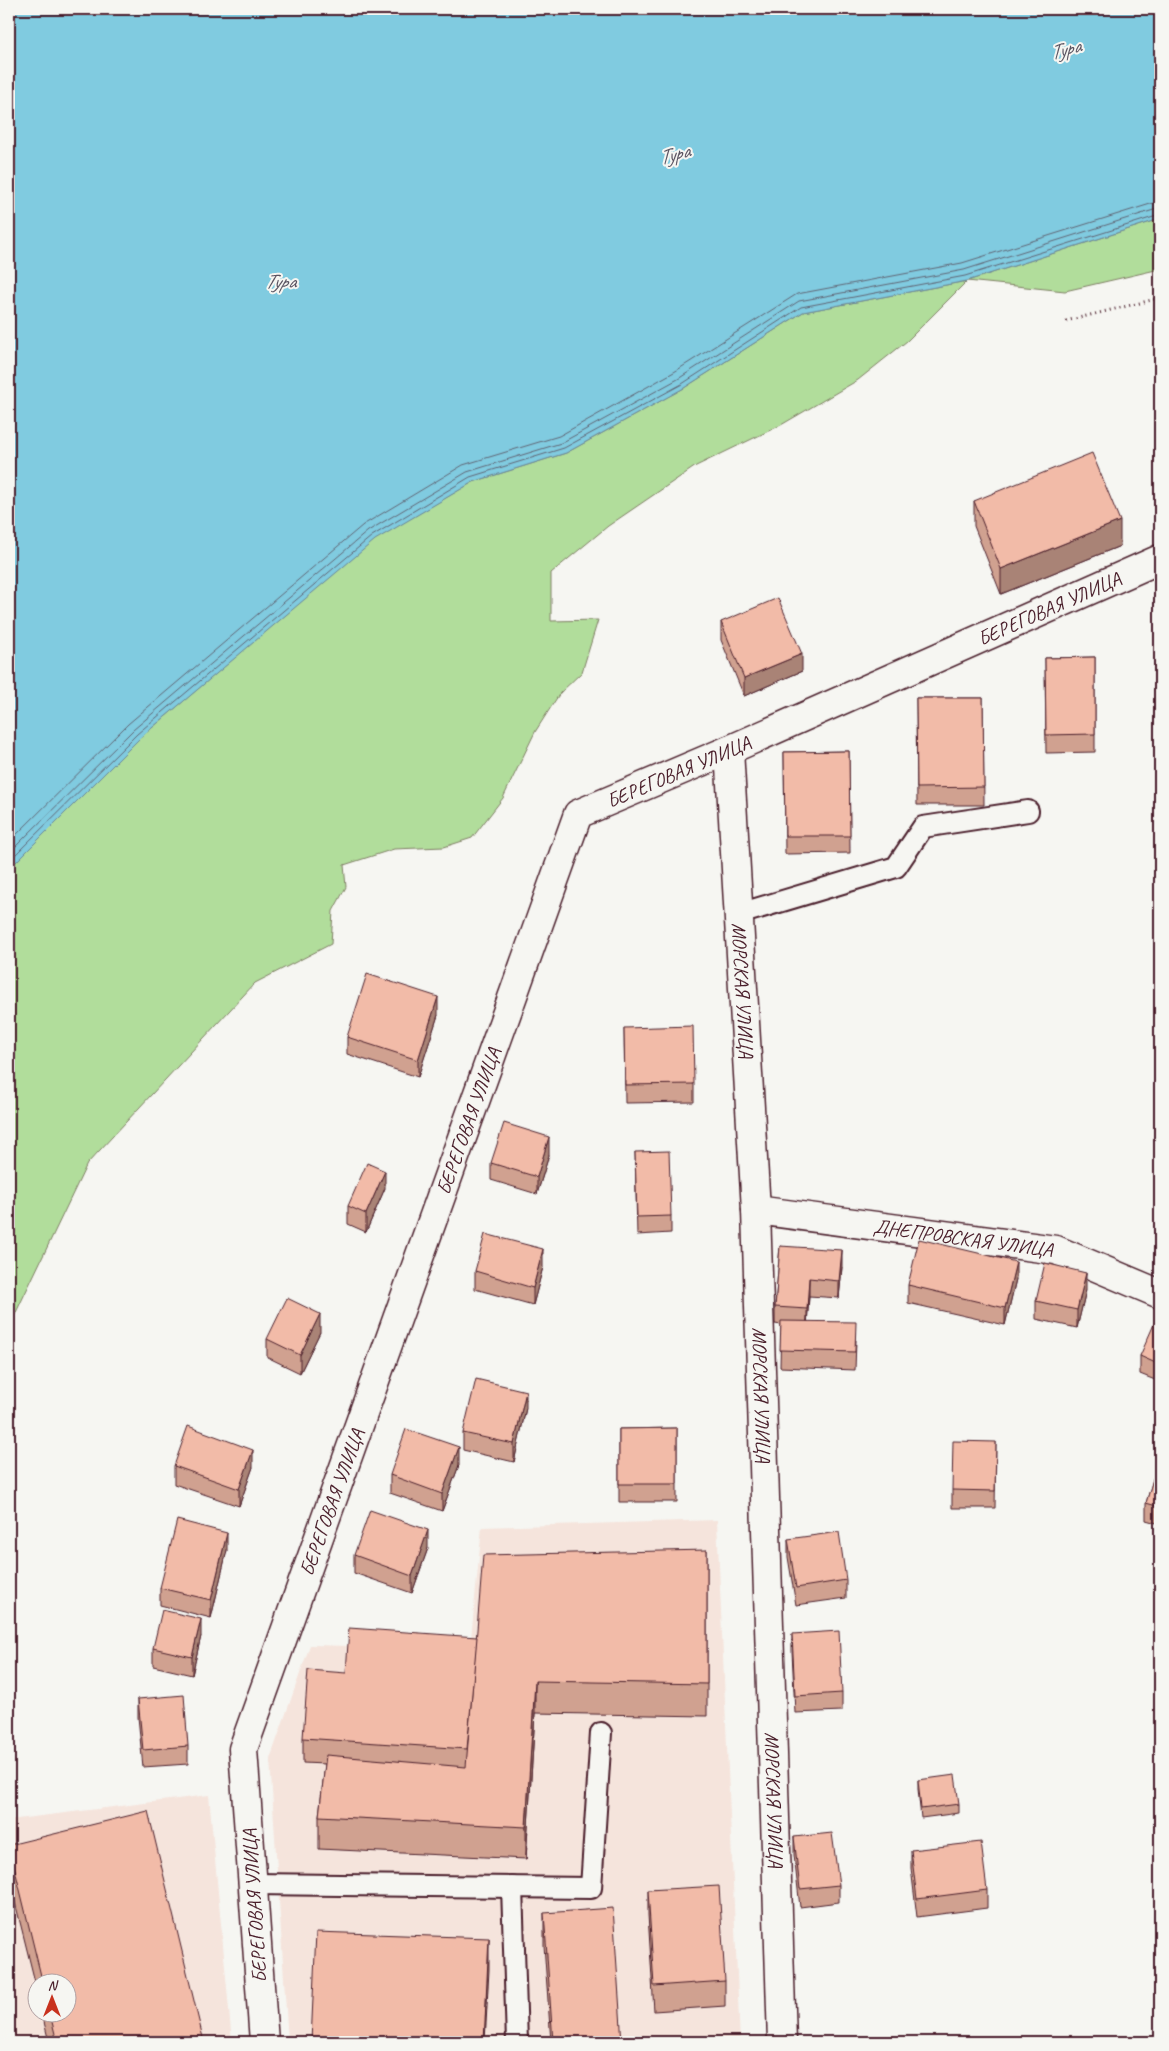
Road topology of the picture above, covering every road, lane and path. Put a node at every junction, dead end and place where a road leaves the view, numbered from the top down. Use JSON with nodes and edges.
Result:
{"nodes":[{"id":1,"x":1160,"y":298,"type":"edge"},
{"id":2,"x":1066,"y":321,"type":"dead end"},
{"id":3,"x":1160,"y":559,"type":"edge"},
{"id":4,"x":729,"y":750,"type":"junction"},
{"id":5,"x":1028,"y":811,"type":"dead end"},
{"id":6,"x":739,"y":914,"type":"junction"},
{"id":7,"x":756,"y":1210,"type":"junction"},
{"id":8,"x":1160,"y":1294,"type":"edge"},
{"id":9,"x":601,"y":1733,"type":"dead end"},
{"id":10,"x":252,"y":1884,"type":"junction"},
{"id":11,"x":512,"y":1887,"type":"junction"},
{"id":12,"x":264,"y":2042,"type":"edge"},
{"id":13,"x":517,"y":2042,"type":"edge"},
{"id":14,"x":782,"y":2042,"type":"edge"}],
"edges":[{"from":1,"to":2,"type":"path"},
{"from":3,"to":4,"type":"street","name":"БЕРЕГОВАЯ УЛИЦА"},
{"from":4,"to":6,"type":"street","name":"МОРСКАЯ УЛИЦА"},
{"from":4,"to":10,"type":"street","name":"БЕРЕГОВАЯ УЛИЦА"},
{"from":5,"to":6,"type":"lane"},
{"from":6,"to":7,"type":"street","name":"МОРСКАЯ УЛИЦА"},
{"from":7,"to":8,"type":"street","name":"ДНЕПРОВСКАЯ УЛИЦА"},
{"from":7,"to":14,"type":"street","name":"МОРСКАЯ УЛИЦА"},
{"from":9,"to":11,"type":"lane"},
{"from":10,"to":11,"type":"lane"},
{"from":10,"to":12,"type":"street","name":"БЕРЕГОВАЯ УЛИЦА"},
{"from":11,"to":13,"type":"lane"}]}
